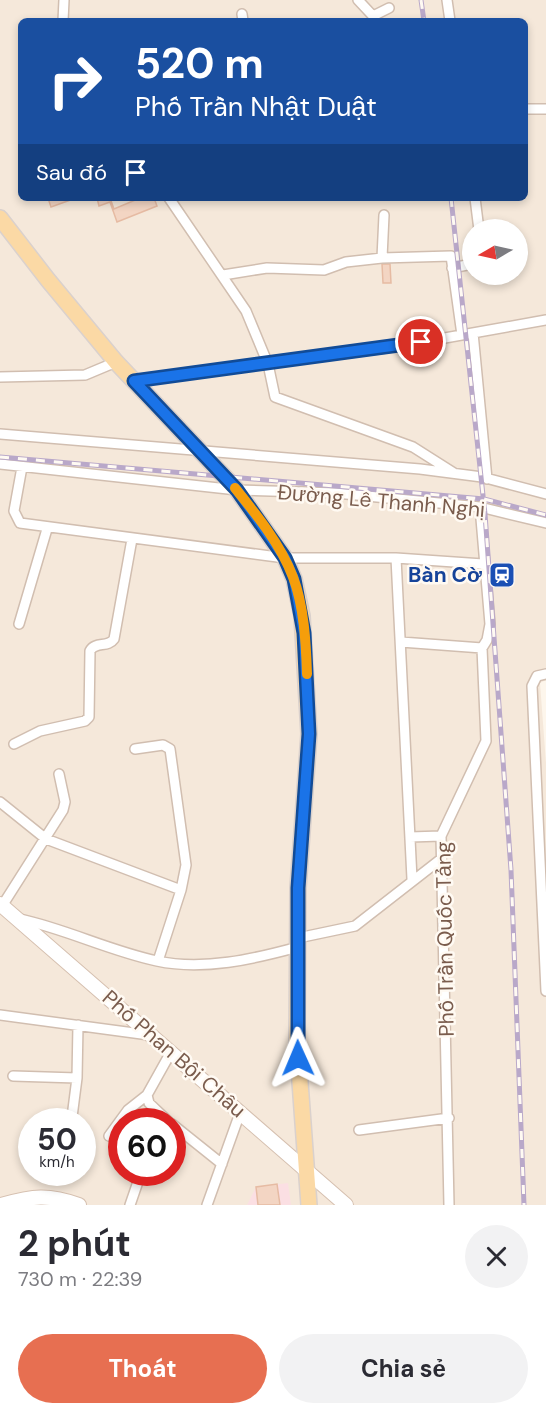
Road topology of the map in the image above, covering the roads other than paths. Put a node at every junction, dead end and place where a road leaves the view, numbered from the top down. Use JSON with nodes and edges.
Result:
{"nodes":[{"id":1,"x":64,"y":0,"type":"edge"},
{"id":2,"x":358,"y":0,"type":"edge"},
{"id":3,"x":447,"y":0,"type":"edge"},
{"id":4,"x":388,"y":8,"type":"dead end"},
{"id":5,"x":63,"y":18,"type":"edge"},
{"id":6,"x":450,"y":18,"type":"edge"},
{"id":7,"x":546,"y":109,"type":"edge"},
{"id":8,"x":528,"y":110,"type":"edge"},
{"id":9,"x":172,"y":201,"type":"edge"},
{"id":10,"x":475,"y":201,"type":"edge"},
{"id":11,"x":384,"y":214,"type":"dead end"},
{"id":12,"x":0,"y":218,"type":"edge"},
{"id":13,"x":478,"y":219,"type":"edge"},
{"id":14,"x":382,"y":258,"type":"junction"},
{"id":15,"x":462,"y":266,"type":"edge"},
{"id":16,"x":452,"y":268,"type":"junction"},
{"id":17,"x":223,"y":275,"type":"junction"},
{"id":18,"x":546,"y":320,"type":"edge"},
{"id":19,"x":473,"y":333,"type":"junction"},
{"id":20,"x":462,"y":335,"type":"junction"},
{"id":21,"x":116,"y":362,"type":"junction"},
{"id":22,"x":268,"y":364,"type":"junction"},
{"id":23,"x":0,"y":377,"type":"edge"},
{"id":24,"x":134,"y":381,"type":"junction"},
{"id":25,"x":0,"y":434,"type":"edge"},
{"id":26,"x":204,"y":453,"type":"junction"},
{"id":27,"x":0,"y":464,"type":"edge"},
{"id":28,"x":22,"y":467,"type":"junction"},
{"id":29,"x":455,"y":473,"type":"junction"},
{"id":30,"x":487,"y":478,"type":"junction"},
{"id":31,"x":237,"y":490,"type":"junction"},
{"id":32,"x":546,"y":494,"type":"edge"},
{"id":33,"x":480,"y":507,"type":"junction"},
{"id":34,"x":546,"y":523,"type":"edge"},
{"id":35,"x":47,"y":529,"type":"junction"},
{"id":36,"x":132,"y":539,"type":"junction"},
{"id":37,"x":285,"y":558,"type":"junction"},
{"id":38,"x":396,"y":558,"type":"junction"},
{"id":39,"x":483,"y":564,"type":"junction"},
{"id":40,"x":19,"y":624,"type":"dead end"},
{"id":41,"x":401,"y":642,"type":"junction"},
{"id":42,"x":482,"y":648,"type":"junction"},
{"id":43,"x":546,"y":674,"type":"edge"},
{"id":44,"x":14,"y":744,"type":"dead end"},
{"id":45,"x":135,"y":748,"type":"dead end"},
{"id":46,"x":59,"y":774,"type":"dead end"},
{"id":47,"x":0,"y":802,"type":"edge"},
{"id":48,"x":441,"y":836,"type":"junction"},
{"id":49,"x":410,"y":837,"type":"junction"},
{"id":50,"x":543,"y":839,"type":"edge"},
{"id":51,"x":46,"y":840,"type":"junction"},
{"id":52,"x":441,"y":859,"type":"junction"},
{"id":53,"x":412,"y":879,"type":"junction"},
{"id":54,"x":181,"y":890,"type":"junction"},
{"id":55,"x":1,"y":905,"type":"edge"},
{"id":56,"x":17,"y":918,"type":"junction"},
{"id":57,"x":298,"y":943,"type":"junction"},
{"id":58,"x":158,"y":961,"type":"junction"},
{"id":59,"x":546,"y":991,"type":"edge"},
{"id":60,"x":0,"y":1015,"type":"edge"},
{"id":61,"x":78,"y":1025,"type":"junction"},
{"id":62,"x":153,"y":1036,"type":"junction"},
{"id":63,"x":171,"y":1052,"type":"junction"},
{"id":64,"x":13,"y":1076,"type":"dead end"},
{"id":65,"x":77,"y":1078,"type":"junction"},
{"id":66,"x":147,"y":1095,"type":"junction"},
{"id":67,"x":73,"y":1108,"type":"edge"},
{"id":68,"x":131,"y":1108,"type":"edge"},
{"id":69,"x":152,"y":1108,"type":"edge"},
{"id":70,"x":240,"y":1113,"type":"junction"},
{"id":71,"x":450,"y":1118,"type":"junction"},
{"id":72,"x":358,"y":1130,"type":"dead end"},
{"id":73,"x":186,"y":1135,"type":"edge"},
{"id":74,"x":222,"y":1164,"type":"junction"},
{"id":75,"x":305,"y":1170,"type":"junction"},
{"id":76,"x":137,"y":1186,"type":"edge"},
{"id":77,"x":27,"y":1202,"type":"edge"},
{"id":78,"x":1,"y":1205,"type":"edge"},
{"id":79,"x":79,"y":1205,"type":"edge"},
{"id":80,"x":130,"y":1205,"type":"edge"},
{"id":81,"x":207,"y":1205,"type":"edge"},
{"id":82,"x":309,"y":1205,"type":"edge"},
{"id":83,"x":346,"y":1205,"type":"edge"},
{"id":84,"x":450,"y":1205,"type":"edge"}],
"edges":[{"from":1,"to":5,"type":"street"},
{"from":2,"to":4,"type":"street"},
{"from":3,"to":6,"type":"street"},
{"from":7,"to":8,"type":"street"},
{"from":9,"to":17,"type":"street"},
{"from":10,"to":13,"type":"street"},
{"from":11,"to":14,"type":"street"},
{"from":12,"to":21,"type":"main road"},
{"from":14,"to":16,"type":"street"},
{"from":14,"to":17,"type":"street"},
{"from":15,"to":16,"type":"street"},
{"from":16,"to":20,"type":"street"},
{"from":17,"to":22,"type":"street"},
{"from":18,"to":19,"type":"street"},
{"from":19,"to":20,"type":"street"},
{"from":19,"to":30,"type":"street"},
{"from":20,"to":22,"type":"street"},
{"from":21,"to":23,"type":"street"},
{"from":21,"to":24,"type":"main road"},
{"from":22,"to":24,"type":"street"},
{"from":22,"to":29,"type":"street"},
{"from":24,"to":26,"type":"main road"},
{"from":25,"to":26,"type":"street"},
{"from":26,"to":29,"type":"street"},
{"from":26,"to":31,"type":"main road"},
{"from":27,"to":28,"type":"street","name":"Đường Lê Thanh Nghị"},
{"from":28,"to":31,"type":"street","name":"Đường Lê Thanh Nghị"},
{"from":28,"to":35,"type":"street"},
{"from":29,"to":30,"type":"street"},
{"from":30,"to":32,"type":"street"},
{"from":31,"to":33,"type":"street","name":"Đường Lê Thanh Nghị"},
{"from":31,"to":37,"type":"main road"},
{"from":33,"to":34,"type":"street","name":"Đường Lê Thanh Nghị"},
{"from":33,"to":39,"type":"street","name":"Phố Trần Quốc Tảng"},
{"from":35,"to":36,"type":"street"},
{"from":35,"to":40,"type":"street"},
{"from":36,"to":37,"type":"street"},
{"from":36,"to":44,"type":"street"},
{"from":37,"to":38,"type":"street"},
{"from":37,"to":57,"type":"main road"},
{"from":38,"to":39,"type":"street"},
{"from":38,"to":41,"type":"street"},
{"from":39,"to":42,"type":"street","name":"Phố Trần Quốc Tảng"},
{"from":41,"to":42,"type":"street"},
{"from":41,"to":49,"type":"street"},
{"from":42,"to":48,"type":"street","name":"Phố Trần Quốc Tảng"},
{"from":43,"to":50,"type":"street"},
{"from":45,"to":54,"type":"street"},
{"from":46,"to":51,"type":"street"},
{"from":47,"to":51,"type":"street"},
{"from":48,"to":49,"type":"street"},
{"from":48,"to":52,"type":"street","name":"Phố Trần Quốc Tảng"},
{"from":49,"to":53,"type":"street"},
{"from":50,"to":59,"type":"street"},
{"from":51,"to":54,"type":"street"},
{"from":51,"to":55,"type":"street"},
{"from":52,"to":53,"type":"street"},
{"from":52,"to":71,"type":"street","name":"Phố Trần Quốc Tảng"},
{"from":53,"to":57,"type":"street"},
{"from":54,"to":58,"type":"street"},
{"from":55,"to":56,"type":"street","name":"Phố Phan Bội Châu"},
{"from":56,"to":58,"type":"street"},
{"from":56,"to":62,"type":"street","name":"Phố Phan Bội Châu"},
{"from":57,"to":58,"type":"street"},
{"from":57,"to":75,"type":"main road"},
{"from":60,"to":61,"type":"street"},
{"from":61,"to":62,"type":"street"},
{"from":61,"to":65,"type":"street"},
{"from":62,"to":63,"type":"street","name":"Phố Phan Bội Châu"},
{"from":63,"to":66,"type":"street"},
{"from":63,"to":70,"type":"street","name":"Phố Phan Bội Châu"},
{"from":64,"to":65,"type":"street"},
{"from":65,"to":67,"type":"street"},
{"from":66,"to":68,"type":"street"},
{"from":66,"to":69,"type":"street"},
{"from":70,"to":74,"type":"street"},
{"from":70,"to":75,"type":"street","name":"Phố Phan Bội Châu"},
{"from":71,"to":72,"type":"street"},
{"from":71,"to":84,"type":"street","name":"Phố Trần Quốc Tảng"},
{"from":73,"to":74,"type":"street"},
{"from":74,"to":81,"type":"street"},
{"from":75,"to":82,"type":"main road"},
{"from":75,"to":83,"type":"street","name":"Phố Phan Bội Châu"},
{"from":76,"to":80,"type":"street"},
{"from":77,"to":78,"type":"street"},
{"from":77,"to":79,"type":"street"}]}
